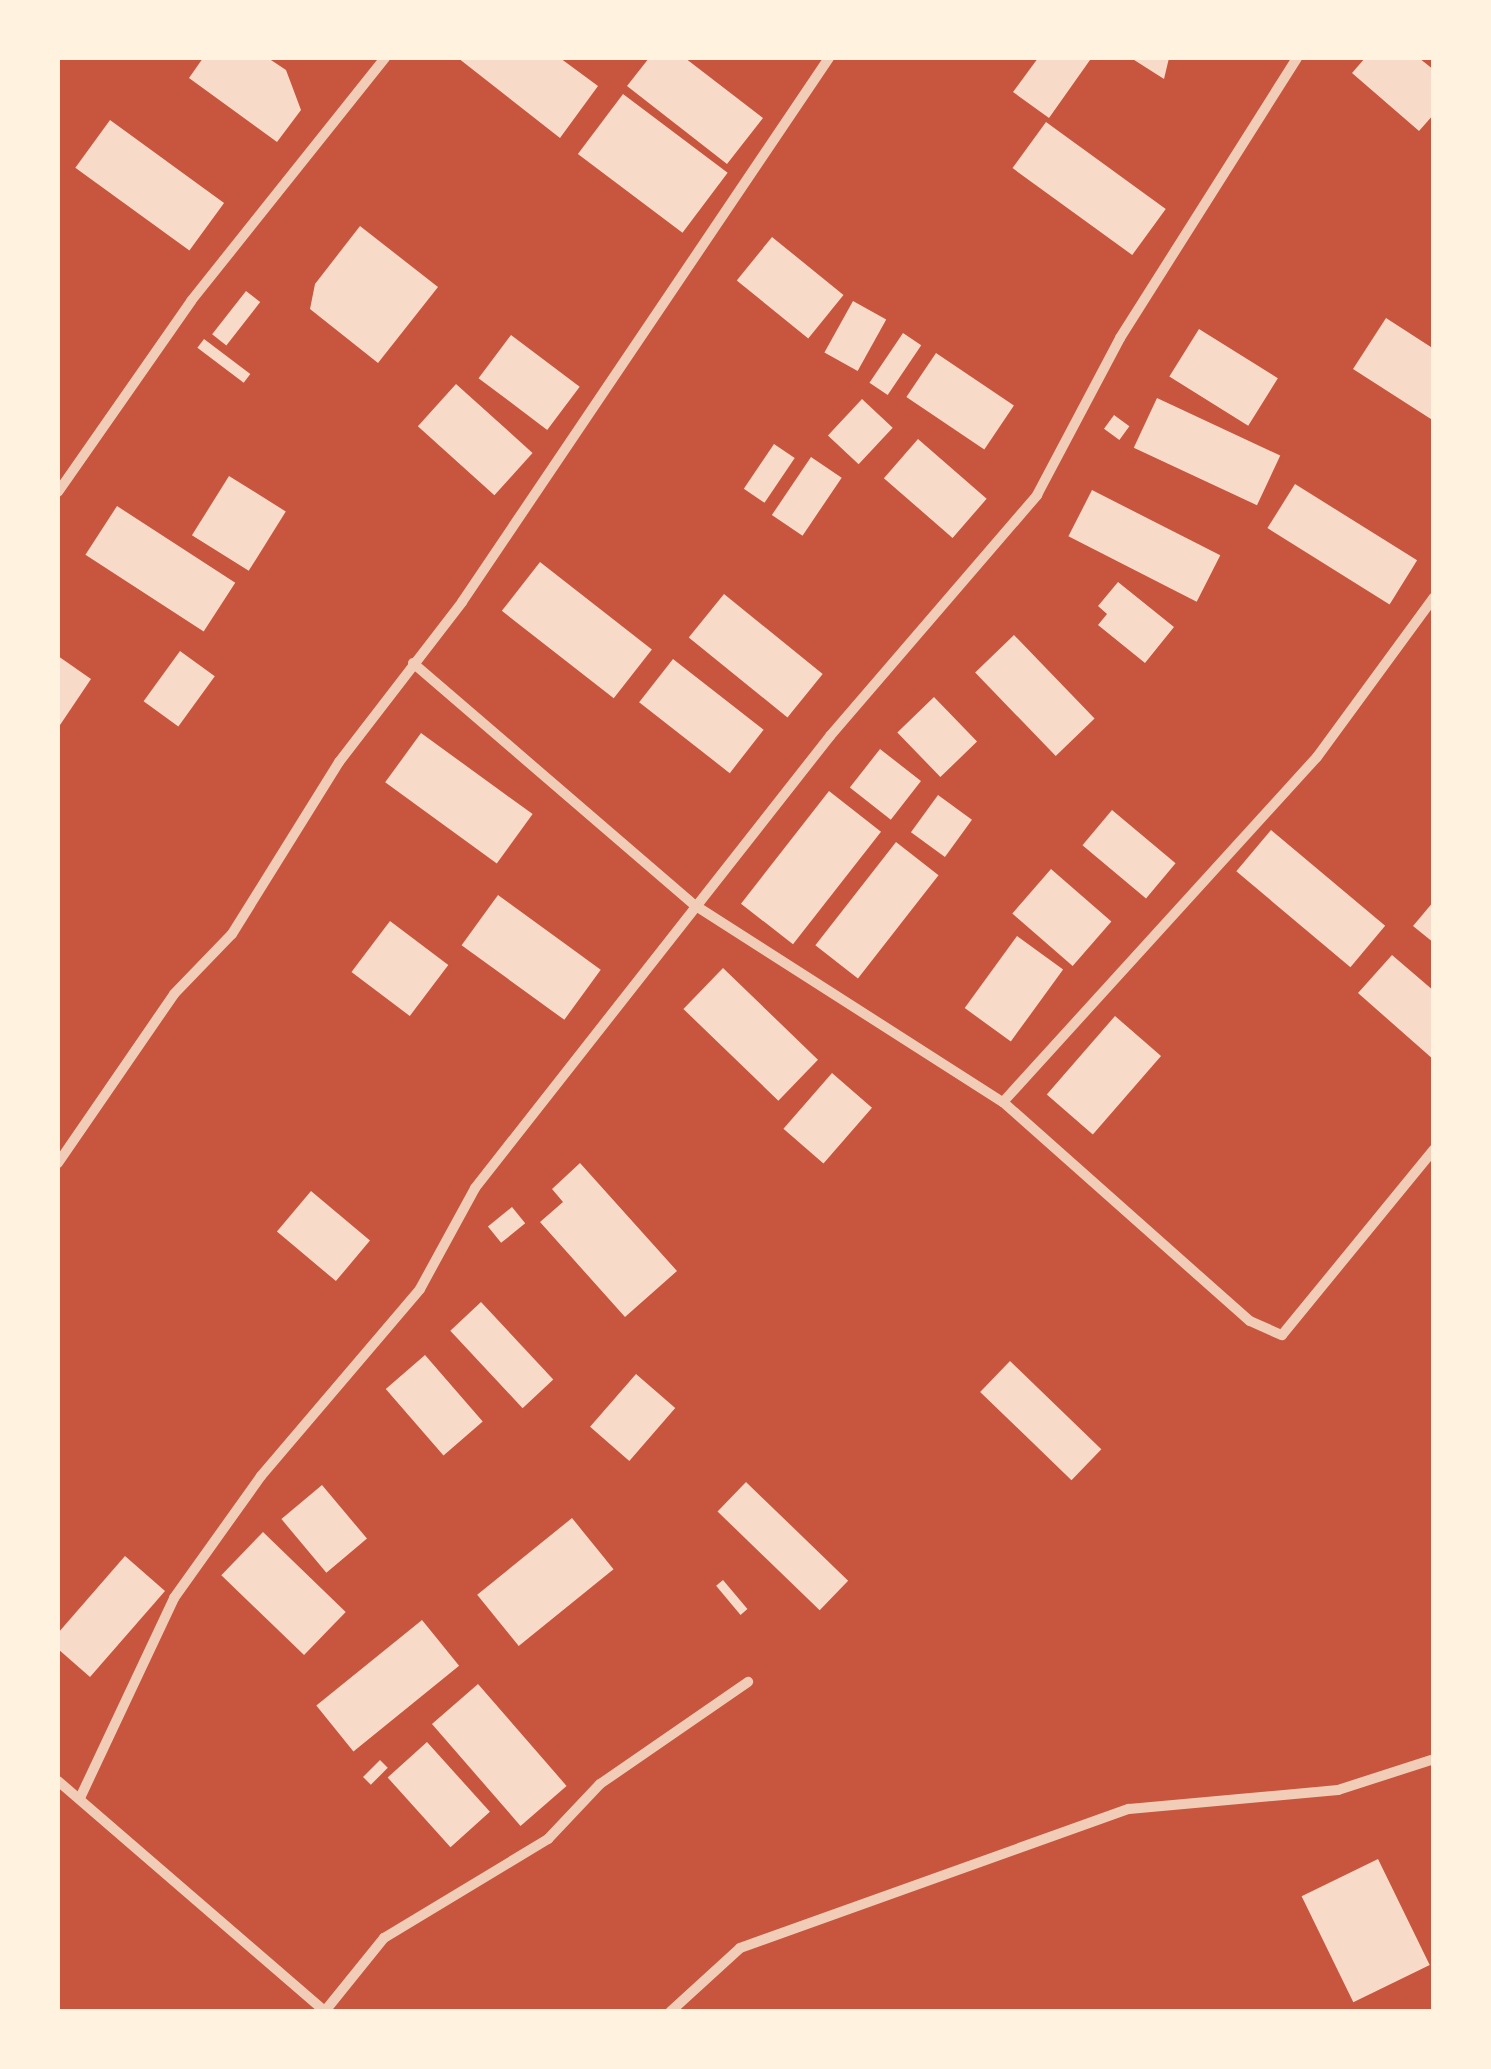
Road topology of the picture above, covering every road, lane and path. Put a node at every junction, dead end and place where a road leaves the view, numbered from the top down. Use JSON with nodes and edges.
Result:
{"nodes":[{"id":1,"x":385,"y":58,"type":"edge"},
{"id":2,"x":828,"y":58,"type":"edge"},
{"id":3,"x":1297,"y":58,"type":"edge"},
{"id":4,"x":58,"y":492,"type":"edge"},
{"id":5,"x":1434,"y":597,"type":"edge"},
{"id":6,"x":414,"y":663,"type":"junction"},
{"id":7,"x":696,"y":906,"type":"junction"},
{"id":8,"x":1003,"y":1102,"type":"junction"},
{"id":9,"x":1434,"y":1150,"type":"edge"},
{"id":10,"x":58,"y":1163,"type":"edge"},
{"id":11,"x":748,"y":1682,"type":"dead end"},
{"id":12,"x":1434,"y":1759,"type":"edge"},
{"id":13,"x":58,"y":1781,"type":"edge"},
{"id":14,"x":80,"y":1798,"type":"junction"},
{"id":15,"x":325,"y":2011,"type":"edge"},
{"id":16,"x":670,"y":2012,"type":"edge"}],
"edges":[{"from":1,"to":4,"type":"street"},
{"from":2,"to":6,"type":"street"},
{"from":3,"to":7,"type":"street"},
{"from":5,"to":8,"type":"street"},
{"from":6,"to":7,"type":"street"},
{"from":6,"to":10,"type":"street"},
{"from":7,"to":8,"type":"street"},
{"from":7,"to":14,"type":"street"},
{"from":8,"to":9,"type":"street"},
{"from":11,"to":15,"type":"street"},
{"from":12,"to":16,"type":"street"},
{"from":13,"to":14,"type":"street"},
{"from":14,"to":15,"type":"street"}]}
